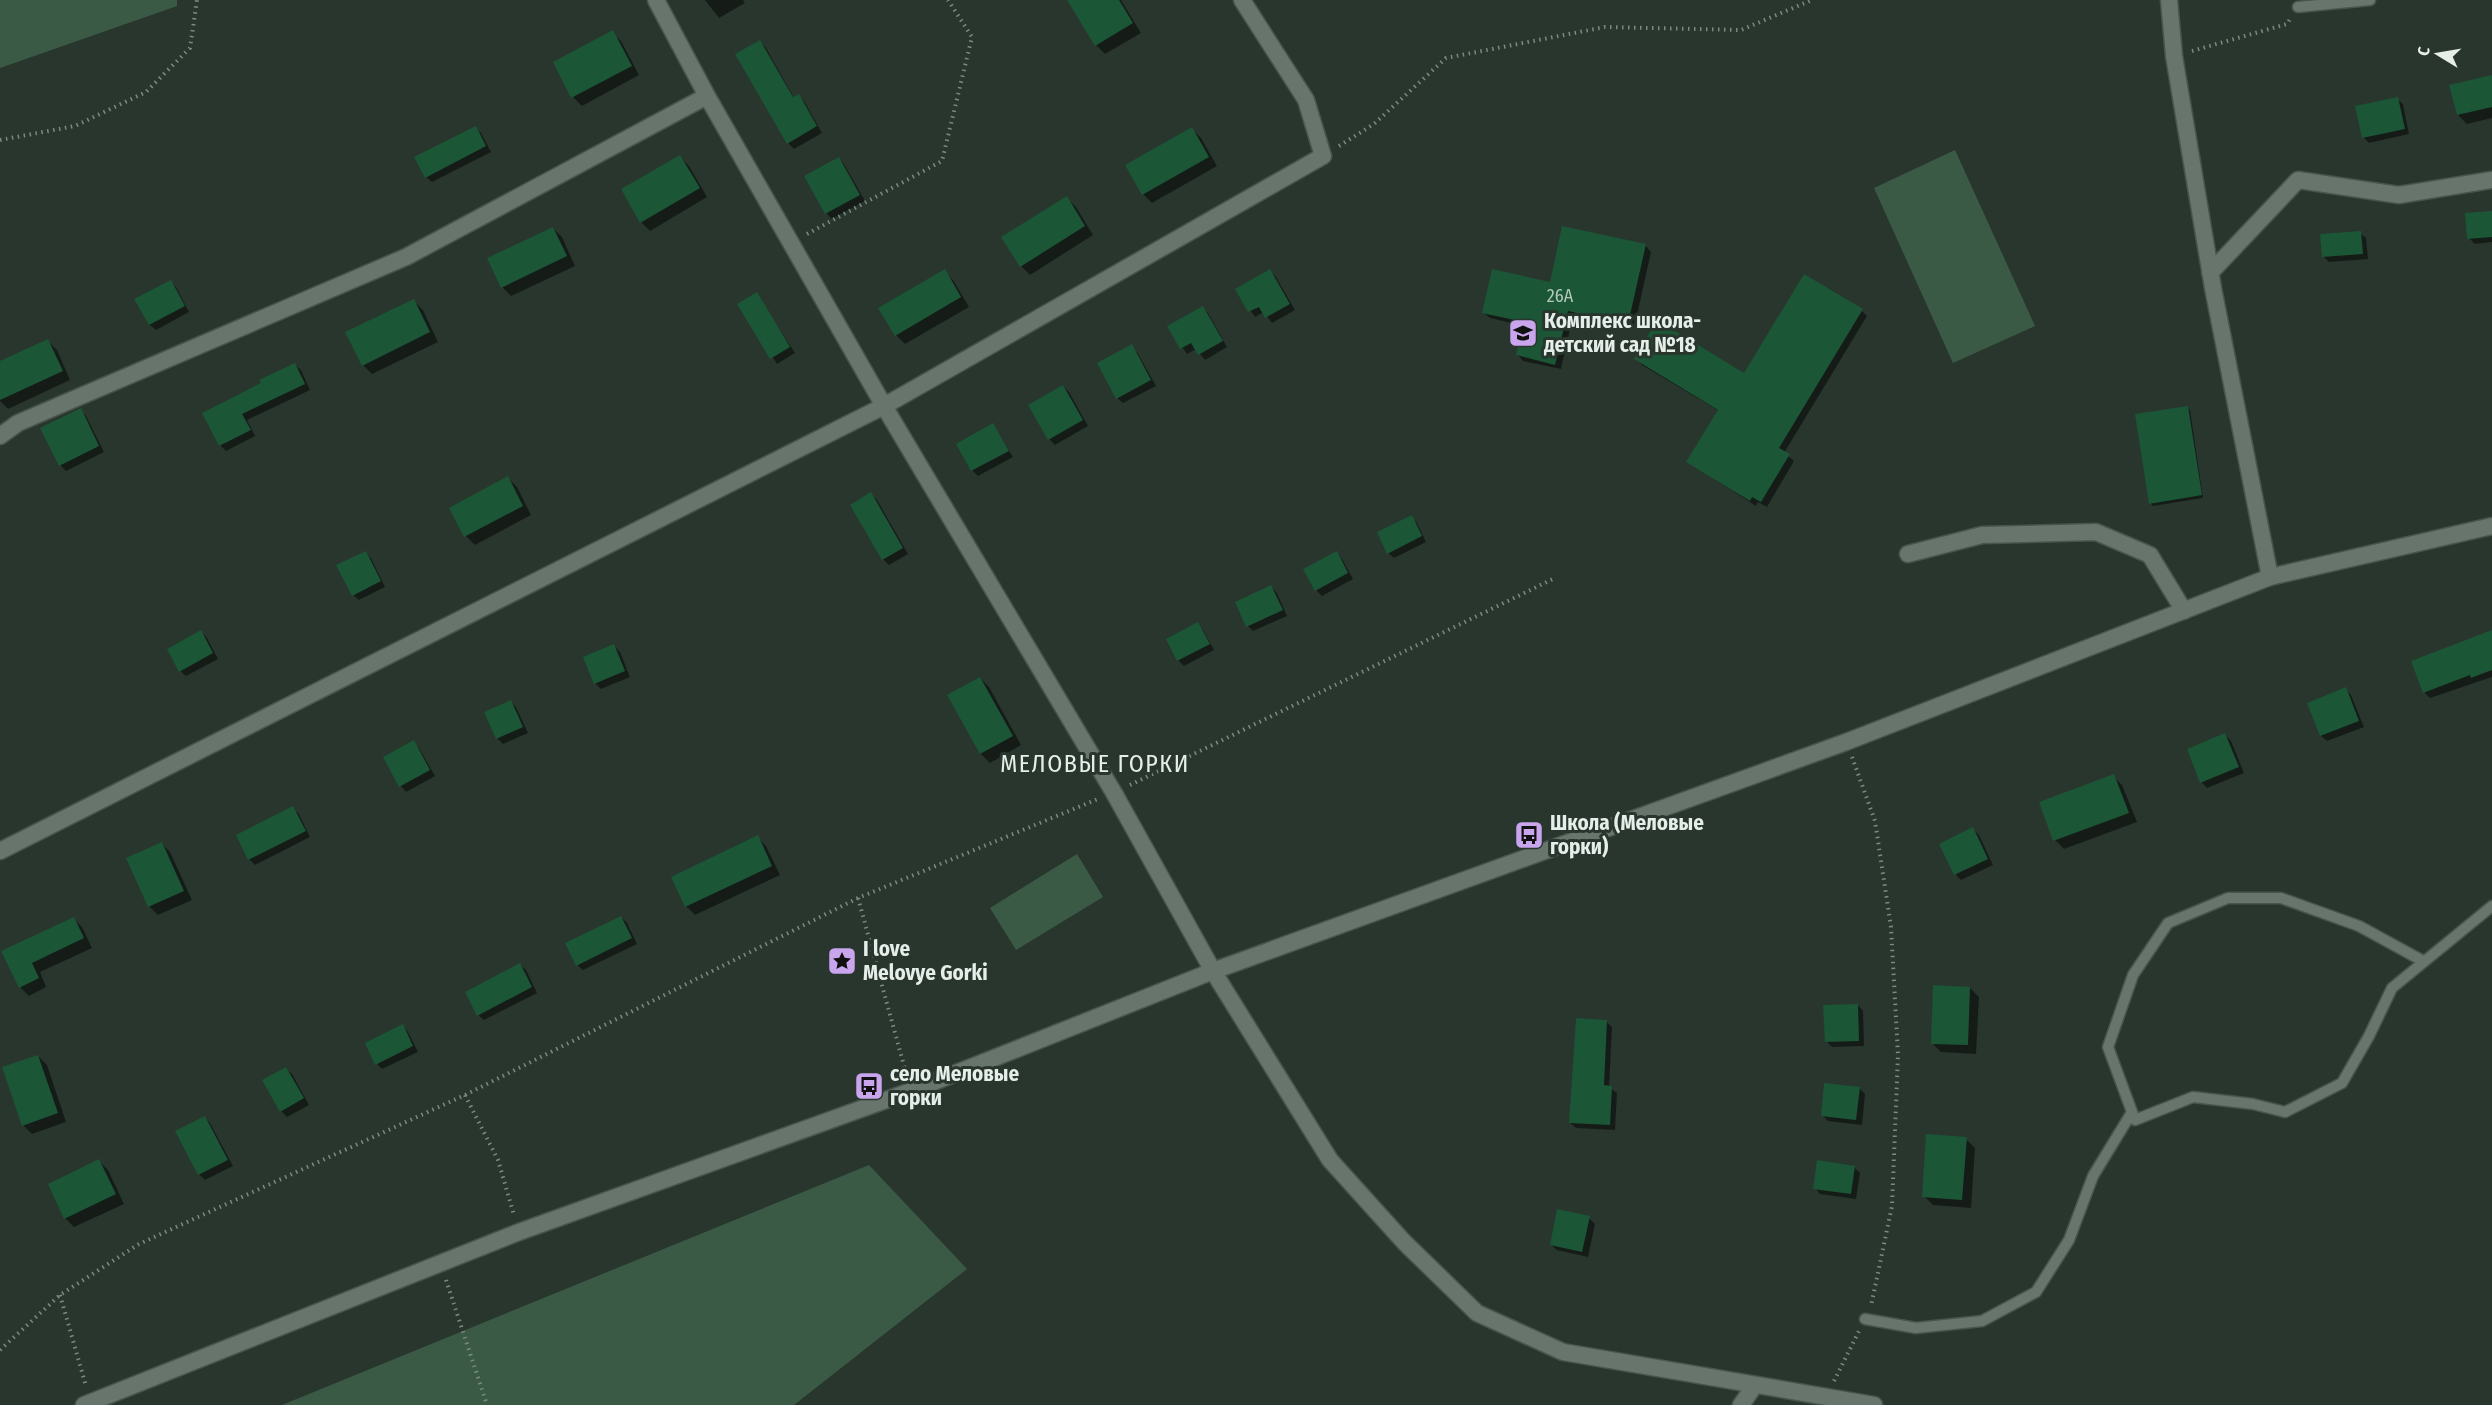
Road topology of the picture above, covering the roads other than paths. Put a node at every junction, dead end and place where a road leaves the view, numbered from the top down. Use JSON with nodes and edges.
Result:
{"nodes":[{"id":1,"x":656,"y":0,"type":"edge"},
{"id":2,"x":1242,"y":0,"type":"edge"},
{"id":3,"x":2169,"y":0,"type":"edge"},
{"id":4,"x":2370,"y":0,"type":"edge"},
{"id":5,"x":2298,"y":7,"type":"road end"},
{"id":6,"x":707,"y":96,"type":"junction"},
{"id":7,"x":2492,"y":180,"type":"edge"},
{"id":8,"x":2210,"y":273,"type":"junction"},
{"id":9,"x":884,"y":406,"type":"junction"},
{"id":10,"x":0,"y":436,"type":"edge"},
{"id":11,"x":2492,"y":526,"type":"edge"},
{"id":12,"x":1908,"y":554,"type":"dead end"},
{"id":13,"x":2270,"y":577,"type":"junction"},
{"id":14,"x":2184,"y":611,"type":"junction"},
{"id":15,"x":0,"y":851,"type":"edge"},
{"id":16,"x":2492,"y":906,"type":"edge"},
{"id":17,"x":2423,"y":961,"type":"junction"},
{"id":18,"x":1213,"y":971,"type":"junction"},
{"id":19,"x":2132,"y":1113,"type":"junction"},
{"id":20,"x":1865,"y":1319,"type":"road end"},
{"id":21,"x":1755,"y":1385,"type":"junction"},
{"id":22,"x":88,"y":1403,"type":"edge"},
{"id":23,"x":1741,"y":1405,"type":"edge"},
{"id":24,"x":1874,"y":1405,"type":"edge"}],
"edges":[{"from":1,"to":6,"type":"street"},
{"from":2,"to":9,"type":"street"},
{"from":3,"to":8,"type":"street"},
{"from":4,"to":5,"type":"lane"},
{"from":6,"to":9,"type":"street"},
{"from":6,"to":10,"type":"street"},
{"from":7,"to":8,"type":"street"},
{"from":8,"to":13,"type":"street"},
{"from":9,"to":15,"type":"street"},
{"from":9,"to":18,"type":"street"},
{"from":11,"to":13,"type":"street"},
{"from":12,"to":14,"type":"street"},
{"from":13,"to":14,"type":"street"},
{"from":14,"to":18,"type":"street"},
{"from":16,"to":17,"type":"lane"},
{"from":17,"to":19,"type":"lane"},
{"from":17,"to":19,"type":"lane"},
{"from":18,"to":21,"type":"street"},
{"from":18,"to":22,"type":"street"},
{"from":19,"to":20,"type":"lane"},
{"from":21,"to":23,"type":"street"},
{"from":21,"to":24,"type":"street"}]}
